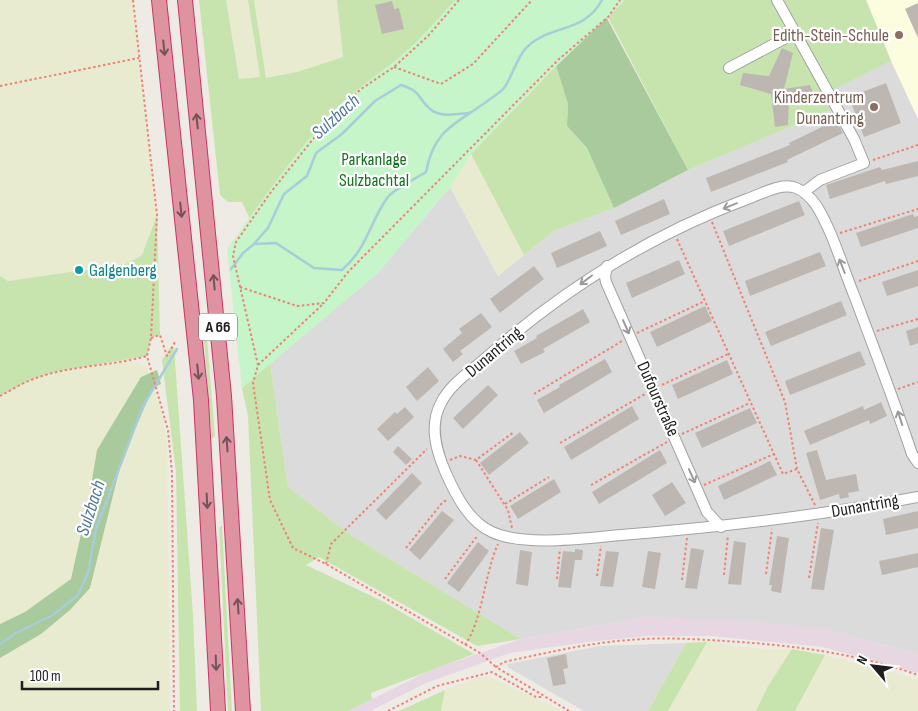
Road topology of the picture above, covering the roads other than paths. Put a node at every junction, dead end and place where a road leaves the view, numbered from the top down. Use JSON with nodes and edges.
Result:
{"nodes":[{"id":1,"x":159,"y":0,"type":"edge"},
{"id":2,"x":184,"y":0,"type":"edge"},
{"id":3,"x":777,"y":0,"type":"edge"},
{"id":4,"x":795,"y":33,"type":"junction"},
{"id":5,"x":729,"y":68,"type":"dead end"},
{"id":6,"x":804,"y":192,"type":"junction"},
{"id":7,"x":607,"y":266,"type":"junction"},
{"id":8,"x":918,"y":463,"type":"edge"},
{"id":9,"x":918,"y":497,"type":"edge"},
{"id":10,"x":725,"y":527,"type":"junction"},
{"id":11,"x":218,"y":711,"type":"edge"},
{"id":12,"x":243,"y":711,"type":"edge"}],
"edges":[{"from":1,"to":11,"type":"highway","number":"A 66","one_way":true},
{"from":12,"to":2,"type":"highway","number":"A 66","one_way":true},
{"from":3,"to":4,"type":"street"},
{"from":4,"to":5,"type":"street"},
{"from":4,"to":6,"type":"street"},
{"from":6,"to":7,"type":"street","name":"Dunantring","one_way":true},
{"from":8,"to":6,"type":"street","one_way":true},
{"from":7,"to":10,"type":"street","name":"Dufourstraße","one_way":true},
{"from":7,"to":10,"type":"street","name":"Dunantring","one_way":true},
{"from":9,"to":10,"type":"street","name":"Dunantring"}]}
